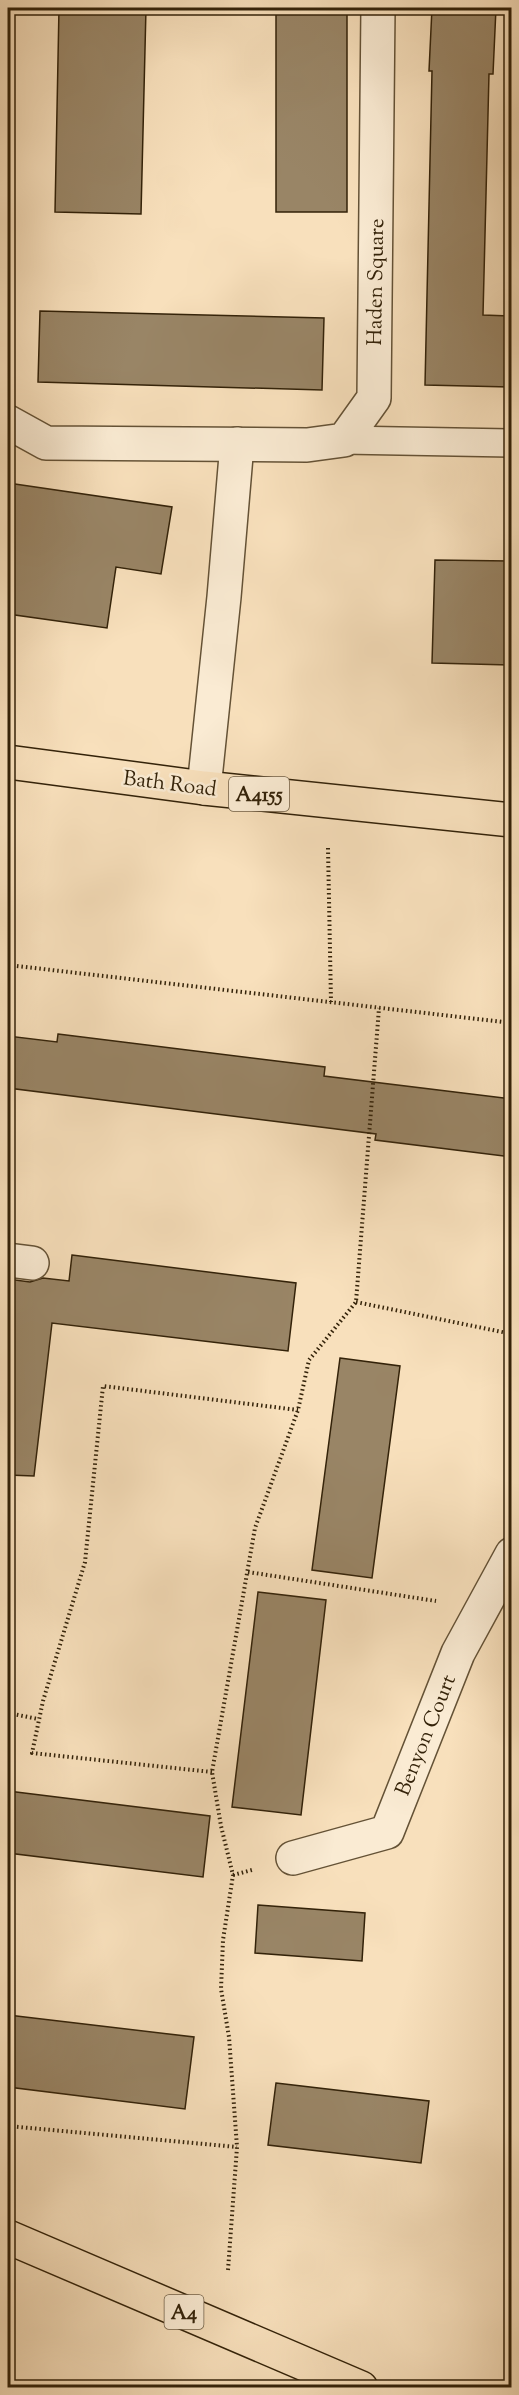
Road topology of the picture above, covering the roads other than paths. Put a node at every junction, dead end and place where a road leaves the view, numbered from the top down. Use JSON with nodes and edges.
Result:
{"nodes":[{"id":1,"x":378,"y":8,"type":"edge"},
{"id":2,"x":8,"y":422,"type":"edge"},
{"id":3,"x":344,"y":440,"type":"junction"},
{"id":4,"x":512,"y":443,"type":"edge"},
{"id":5,"x":237,"y":444,"type":"junction"},
{"id":6,"x":8,"y":762,"type":"edge"},
{"id":7,"x":204,"y":788,"type":"junction"},
{"id":8,"x":512,"y":820,"type":"edge"},
{"id":9,"x":512,"y":1554,"type":"edge"},
{"id":10,"x":292,"y":1858,"type":"dead end"},
{"id":11,"x":8,"y":2237,"type":"edge"},
{"id":12,"x":361,"y":2388,"type":"edge"}],
"edges":[{"from":1,"to":3,"type":"street","name":"Haden Square"},
{"from":2,"to":5,"type":"street"},
{"from":3,"to":4,"type":"lane"},
{"from":3,"to":5,"type":"street"},
{"from":5,"to":7,"type":"street"},
{"from":6,"to":7,"type":"main road","name":"Bath Road","number":"A4155"},
{"from":7,"to":8,"type":"main road","name":"Bath Road","number":"A4155"},
{"from":9,"to":10,"type":"street","name":"Benyon Court"},
{"from":11,"to":12,"type":"main road","number":"A4"}]}
